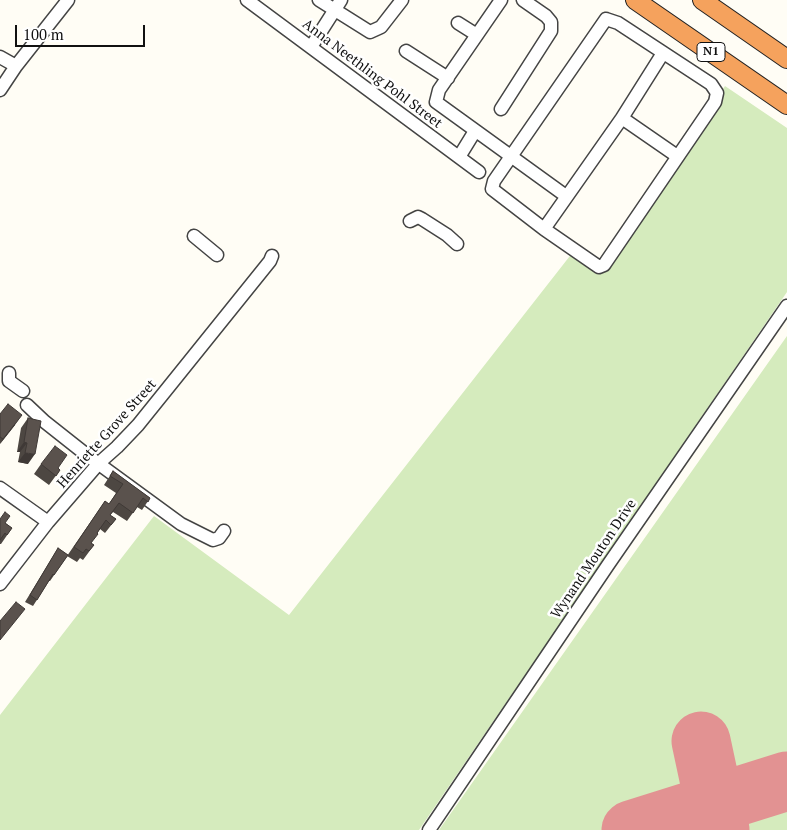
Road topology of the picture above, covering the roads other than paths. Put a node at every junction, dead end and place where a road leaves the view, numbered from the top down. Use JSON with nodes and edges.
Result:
{"nodes":[{"id":1,"x":68,"y":0,"type":"edge"},
{"id":2,"x":247,"y":0,"type":"edge"},
{"id":3,"x":319,"y":0,"type":"edge"},
{"id":4,"x":402,"y":0,"type":"edge"},
{"id":5,"x":501,"y":0,"type":"edge"},
{"id":6,"x":523,"y":0,"type":"edge"},
{"id":7,"x":635,"y":0,"type":"edge"},
{"id":8,"x":702,"y":0,"type":"edge"},
{"id":9,"x":337,"y":5,"type":"edge"},
{"id":10,"x":458,"y":23,"type":"dead end"},
{"id":11,"x":477,"y":35,"type":"junction"},
{"id":12,"x":311,"y":47,"type":"junction"},
{"id":13,"x":406,"y":51,"type":"dead end"},
{"id":14,"x":663,"y":53,"type":"junction"},
{"id":15,"x":0,"y":57,"type":"edge"},
{"id":16,"x":787,"y":59,"type":"edge"},
{"id":17,"x":16,"y":66,"type":"junction"},
{"id":18,"x":448,"y":78,"type":"junction"},
{"id":19,"x":0,"y":90,"type":"edge"},
{"id":20,"x":787,"y":105,"type":"edge"},
{"id":21,"x":501,"y":109,"type":"dead end"},
{"id":22,"x":622,"y":118,"type":"junction"},
{"id":23,"x":475,"y":131,"type":"junction"},
{"id":24,"x":677,"y":156,"type":"junction"},
{"id":25,"x":459,"y":157,"type":"junction"},
{"id":26,"x":512,"y":157,"type":"junction"},
{"id":27,"x":479,"y":172,"type":"dead end"},
{"id":28,"x":566,"y":196,"type":"junction"},
{"id":29,"x":410,"y":221,"type":"dead end"},
{"id":30,"x":544,"y":229,"type":"junction"},
{"id":31,"x":194,"y":236,"type":"dead end"},
{"id":32,"x":457,"y":244,"type":"dead end"},
{"id":33,"x":217,"y":255,"type":"dead end"},
{"id":34,"x":272,"y":256,"type":"dead end"},
{"id":35,"x":787,"y":306,"type":"edge"},
{"id":36,"x":9,"y":373,"type":"dead end"},
{"id":37,"x":23,"y":391,"type":"dead end"},
{"id":38,"x":28,"y":405,"type":"dead end"},
{"id":39,"x":99,"y":464,"type":"junction"},
{"id":40,"x":0,"y":488,"type":"edge"},
{"id":41,"x":48,"y":522,"type":"junction"},
{"id":42,"x":224,"y":532,"type":"dead end"},
{"id":43,"x":0,"y":584,"type":"edge"},
{"id":44,"x":429,"y":830,"type":"edge"}],
"edges":[{"from":1,"to":17,"type":"street"},
{"from":2,"to":12,"type":"street","name":"Anna Neethling Pohl Street"},
{"from":3,"to":9,"type":"street"},
{"from":4,"to":9,"type":"street"},
{"from":5,"to":11,"type":"street"},
{"from":6,"to":21,"type":"street"},
{"from":7,"to":20,"type":"highway","number":"N1"},
{"from":8,"to":16,"type":"highway"},
{"from":9,"to":12,"type":"street"},
{"from":10,"to":11,"type":"street"},
{"from":11,"to":18,"type":"street"},
{"from":12,"to":25,"type":"street","name":"Anna Neethling Pohl Street"},
{"from":13,"to":18,"type":"street"},
{"from":14,"to":22,"type":"street"},
{"from":14,"to":24,"type":"street"},
{"from":14,"to":26,"type":"street"},
{"from":15,"to":17,"type":"street"},
{"from":17,"to":19,"type":"street"},
{"from":18,"to":23,"type":"street"},
{"from":22,"to":24,"type":"street"},
{"from":22,"to":28,"type":"street"},
{"from":23,"to":25,"type":"street"},
{"from":23,"to":26,"type":"street"},
{"from":24,"to":30,"type":"street"},
{"from":25,"to":27,"type":"street","name":"Anna Neethling Pohl Street"},
{"from":26,"to":28,"type":"street"},
{"from":26,"to":30,"type":"street"},
{"from":28,"to":30,"type":"street"},
{"from":29,"to":32,"type":"street"},
{"from":31,"to":33,"type":"street"},
{"from":34,"to":39,"type":"street","name":"Henriette Grove Street"},
{"from":35,"to":44,"type":"street","name":"Wynand Mouton Drive"},
{"from":36,"to":37,"type":"street"},
{"from":38,"to":39,"type":"street"},
{"from":39,"to":41,"type":"street","name":"Henriette Grove Street"},
{"from":39,"to":42,"type":"street"},
{"from":40,"to":41,"type":"street"},
{"from":41,"to":43,"type":"street","name":"Henriette Grove Street"}]}
